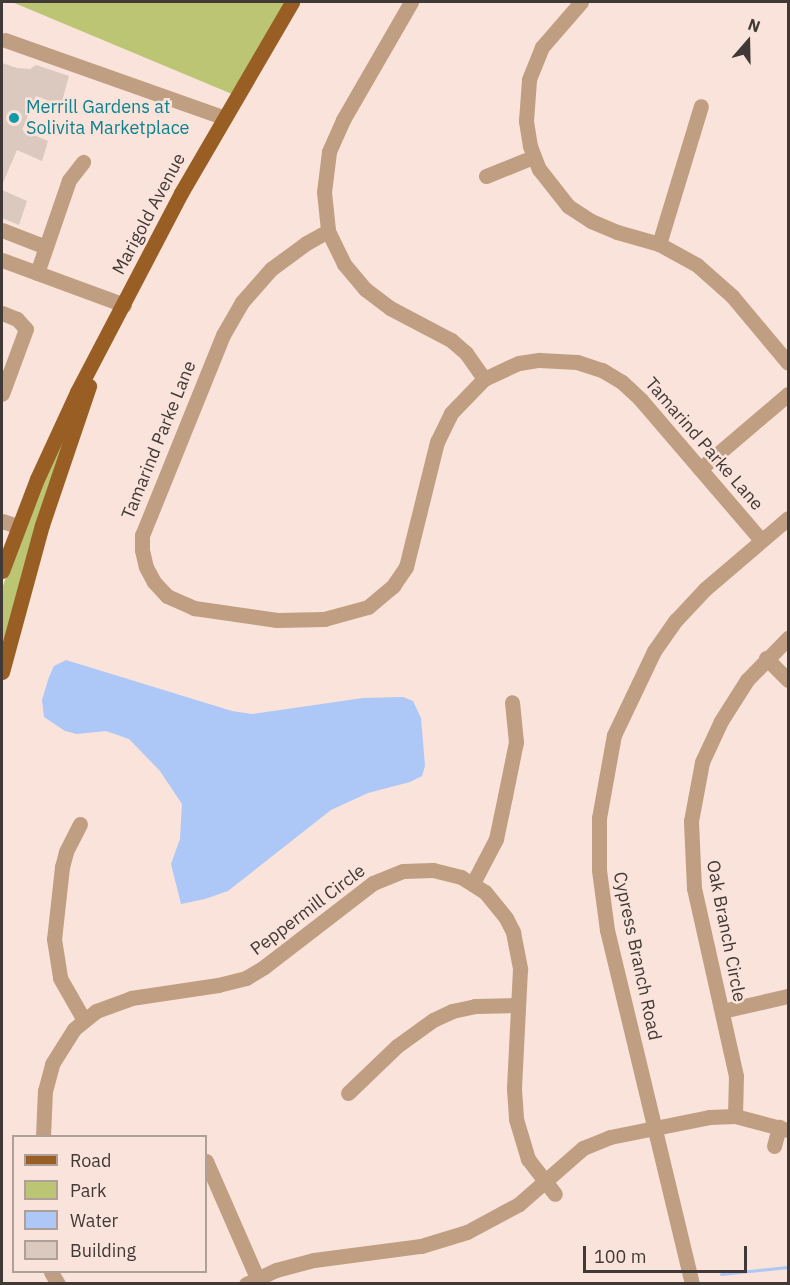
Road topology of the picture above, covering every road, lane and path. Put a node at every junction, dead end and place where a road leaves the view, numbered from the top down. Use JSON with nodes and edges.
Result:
{"nodes":[{"id":1,"x":292,"y":2,"type":"edge"},
{"id":2,"x":411,"y":2,"type":"edge"},
{"id":3,"x":581,"y":2,"type":"edge"},
{"id":4,"x":5,"y":40,"type":"dead end"},
{"id":5,"x":701,"y":106,"type":"dead end"},
{"id":6,"x":225,"y":118,"type":"junction"},
{"id":7,"x":533,"y":157,"type":"junction"},
{"id":8,"x":83,"y":162,"type":"dead end"},
{"id":9,"x":486,"y":176,"type":"dead end"},
{"id":10,"x":2,"y":230,"type":"edge"},
{"id":11,"x":328,"y":231,"type":"junction"},
{"id":12,"x":659,"y":244,"type":"junction"},
{"id":13,"x":46,"y":247,"type":"junction"},
{"id":14,"x":2,"y":260,"type":"edge"},
{"id":15,"x":37,"y":273,"type":"junction"},
{"id":16,"x":124,"y":305,"type":"junction"},
{"id":17,"x":2,"y":313,"type":"edge"},
{"id":18,"x":99,"y":355,"type":"junction"},
{"id":19,"x":789,"y":363,"type":"edge"},
{"id":20,"x":484,"y":379,"type":"junction"},
{"id":21,"x":2,"y":394,"type":"edge"},
{"id":22,"x":789,"y":394,"type":"edge"},
{"id":23,"x":700,"y":469,"type":"junction"},
{"id":24,"x":789,"y":518,"type":"edge"},
{"id":25,"x":2,"y":521,"type":"edge"},
{"id":26,"x":17,"y":526,"type":"junction"},
{"id":27,"x":761,"y":540,"type":"junction"},
{"id":28,"x":2,"y":571,"type":"edge"},
{"id":29,"x":789,"y":638,"type":"edge"},
{"id":30,"x":766,"y":658,"type":"junction"},
{"id":31,"x":2,"y":672,"type":"edge"},
{"id":32,"x":789,"y":680,"type":"edge"},
{"id":33,"x":512,"y":702,"type":"dead end"},
{"id":34,"x":80,"y":824,"type":"dead end"},
{"id":35,"x":472,"y":883,"type":"junction"},
{"id":36,"x":789,"y":996,"type":"edge"},
{"id":37,"x":518,"y":1005,"type":"junction"},
{"id":38,"x":722,"y":1011,"type":"junction"},
{"id":39,"x":84,"y":1020,"type":"junction"},
{"id":40,"x":348,"y":1093,"type":"dead end"},
{"id":41,"x":735,"y":1116,"type":"junction"},
{"id":42,"x":654,"y":1128,"type":"junction"},
{"id":43,"x":784,"y":1128,"type":"edge"},
{"id":44,"x":43,"y":1135,"type":"edge"},
{"id":45,"x":774,"y":1146,"type":"dead end"},
{"id":46,"x":207,"y":1164,"type":"edge"},
{"id":47,"x":550,"y":1188,"type":"junction"},
{"id":48,"x":252,"y":1281,"type":"edge"},
{"id":49,"x":692,"y":1284,"type":"edge"}],
"edges":[{"from":1,"to":6,"type":"main road","name":"Marigold Avenue"},
{"from":2,"to":11,"type":"street"},
{"from":3,"to":7,"type":"street"},
{"from":4,"to":6,"type":"street"},
{"from":5,"to":12,"type":"street"},
{"from":6,"to":16,"type":"main road","name":"Marigold Avenue"},
{"from":7,"to":9,"type":"street"},
{"from":7,"to":12,"type":"street"},
{"from":8,"to":13,"type":"street"},
{"from":10,"to":13,"type":"street"},
{"from":11,"to":20,"type":"street"},
{"from":11,"to":20,"type":"street","name":"Tamarind Parke Lane"},
{"from":12,"to":19,"type":"street"},
{"from":13,"to":15,"type":"street"},
{"from":14,"to":15,"type":"street"},
{"from":15,"to":16,"type":"street"},
{"from":16,"to":18,"type":"main road","name":"Marigold Avenue"},
{"from":17,"to":21,"type":"street"},
{"from":18,"to":26,"type":"main road","name":"Marigold Avenue"},
{"from":18,"to":31,"type":"main road","name":"Marigold Avenue"},
{"from":20,"to":23,"type":"street","name":"Tamarind Parke Lane"},
{"from":22,"to":23,"type":"street"},
{"from":23,"to":27,"type":"street","name":"Tamarind Parke Lane"},
{"from":24,"to":27,"type":"street","name":"Cypress Branch Road"},
{"from":25,"to":26,"type":"street"},
{"from":26,"to":28,"type":"main road","name":"Marigold Avenue"},
{"from":27,"to":42,"type":"street","name":"Cypress Branch Road"},
{"from":29,"to":30,"type":"street","name":"Oak Branch Circle"},
{"from":30,"to":32,"type":"street"},
{"from":30,"to":38,"type":"street","name":"Oak Branch Circle"},
{"from":33,"to":35,"type":"street"},
{"from":34,"to":39,"type":"street"},
{"from":35,"to":37,"type":"street","name":"Peppermill Circle"},
{"from":35,"to":39,"type":"street","name":"Peppermill Circle"},
{"from":36,"to":38,"type":"street"},
{"from":37,"to":40,"type":"street"},
{"from":37,"to":47,"type":"street","name":"Peppermill Circle"},
{"from":38,"to":41,"type":"street","name":"Oak Branch Circle"},
{"from":39,"to":44,"type":"street","name":"Peppermill Circle"},
{"from":41,"to":42,"type":"street"},
{"from":41,"to":43,"type":"street"},
{"from":42,"to":47,"type":"street"},
{"from":42,"to":49,"type":"street","name":"Cypress Branch Road"},
{"from":43,"to":45,"type":"street"},
{"from":46,"to":48,"type":"street"},
{"from":47,"to":48,"type":"street"}]}
